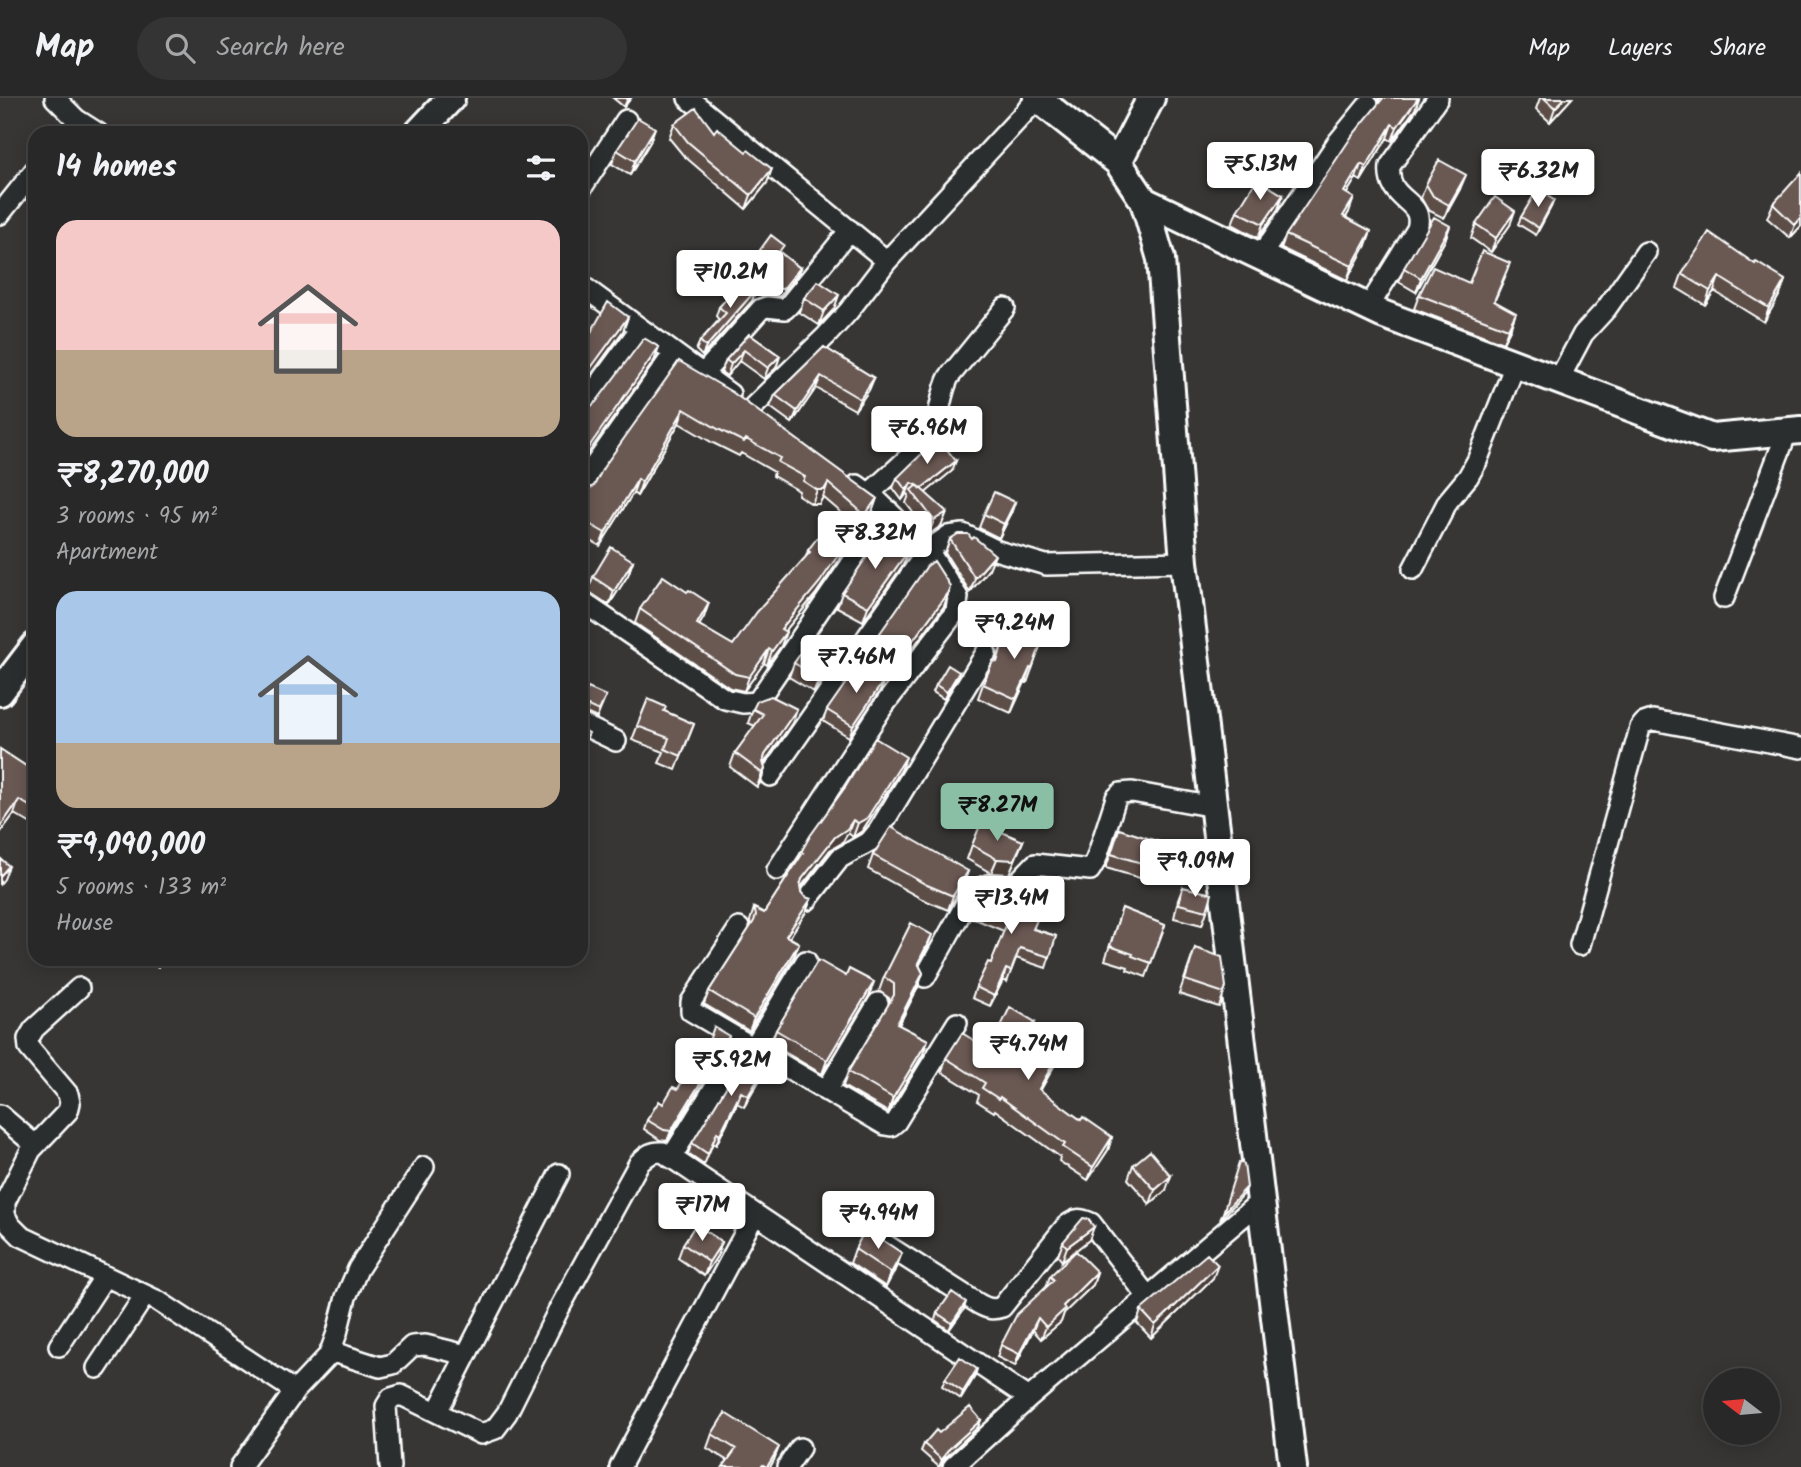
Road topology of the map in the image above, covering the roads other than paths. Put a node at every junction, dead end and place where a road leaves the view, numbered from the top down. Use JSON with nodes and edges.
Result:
{"nodes":[{"id":1,"x":55,"y":98,"type":"edge"},
{"id":2,"x":451,"y":98,"type":"edge"},
{"id":3,"x":688,"y":98,"type":"edge"},
{"id":4,"x":1037,"y":98,"type":"edge"},
{"id":5,"x":1151,"y":98,"type":"edge"},
{"id":6,"x":1438,"y":98,"type":"edge"},
{"id":7,"x":1368,"y":105,"type":"dead end"},
{"id":8,"x":626,"y":120,"type":"dead end"},
{"id":9,"x":71,"y":126,"type":"edge"},
{"id":10,"x":425,"y":126,"type":"edge"},
{"id":11,"x":1118,"y":162,"type":"junction"},
{"id":12,"x":588,"y":178,"type":"edge"},
{"id":13,"x":28,"y":179,"type":"edge"},
{"id":14,"x":1144,"y":201,"type":"junction"},
{"id":15,"x":0,"y":214,"type":"edge"},
{"id":16,"x":850,"y":230,"type":"junction"},
{"id":17,"x":1646,"y":252,"type":"dead end"},
{"id":18,"x":1260,"y":257,"type":"junction"},
{"id":19,"x":887,"y":261,"type":"junction"},
{"id":20,"x":588,"y":290,"type":"edge"},
{"id":21,"x":1004,"y":308,"type":"dead end"},
{"id":22,"x":1368,"y":308,"type":"junction"},
{"id":23,"x":640,"y":329,"type":"junction"},
{"id":24,"x":674,"y":353,"type":"junction"},
{"id":25,"x":1516,"y":365,"type":"junction"},
{"id":26,"x":703,"y":374,"type":"junction"},
{"id":27,"x":1558,"y":381,"type":"junction"},
{"id":28,"x":588,"y":400,"type":"edge"},
{"id":29,"x":1794,"y":431,"type":"edge"},
{"id":30,"x":837,"y":471,"type":"edge"},
{"id":31,"x":588,"y":475,"type":"edge"},
{"id":32,"x":869,"y":494,"type":"junction"},
{"id":33,"x":888,"y":510,"type":"junction"},
{"id":34,"x":928,"y":550,"type":"junction"},
{"id":35,"x":1184,"y":562,"type":"junction"},
{"id":36,"x":1413,"y":569,"type":"dead end"},
{"id":37,"x":1724,"y":598,"type":"dead end"},
{"id":38,"x":588,"y":606,"type":"edge"},
{"id":39,"x":986,"y":653,"type":"dead end"},
{"id":40,"x":28,"y":655,"type":"edge"},
{"id":41,"x":0,"y":692,"type":"edge"},
{"id":42,"x":588,"y":727,"type":"edge"},
{"id":43,"x":616,"y":741,"type":"dead end"},
{"id":44,"x":1801,"y":748,"type":"edge"},
{"id":45,"x":770,"y":776,"type":"dead end"},
{"id":46,"x":1214,"y":807,"type":"junction"},
{"id":47,"x":777,"y":870,"type":"dead end"},
{"id":48,"x":964,"y":872,"type":"edge"},
{"id":49,"x":988,"y":885,"type":"junction"},
{"id":50,"x":807,"y":900,"type":"edge"},
{"id":51,"x":739,"y":928,"type":"dead end"},
{"id":52,"x":1580,"y":945,"type":"dead end"},
{"id":53,"x":806,"y":961,"type":"dead end"},
{"id":54,"x":925,"y":977,"type":"edge"},
{"id":55,"x":79,"y":988,"type":"dead end"},
{"id":56,"x":878,"y":1003,"type":"dead end"},
{"id":57,"x":957,"y":1023,"type":"dead end"},
{"id":58,"x":748,"y":1046,"type":"junction"},
{"id":59,"x":826,"y":1091,"type":"junction"},
{"id":60,"x":0,"y":1115,"type":"edge"},
{"id":61,"x":32,"y":1149,"type":"junction"},
{"id":62,"x":671,"y":1158,"type":"junction"},
{"id":63,"x":424,"y":1167,"type":"dead end"},
{"id":64,"x":559,"y":1174,"type":"dead end"},
{"id":65,"x":1261,"y":1200,"type":"junction"},
{"id":66,"x":755,"y":1214,"type":"junction"},
{"id":67,"x":2,"y":1216,"type":"edge"},
{"id":68,"x":874,"y":1237,"type":"edge"},
{"id":69,"x":105,"y":1276,"type":"junction"},
{"id":70,"x":145,"y":1295,"type":"junction"},
{"id":71,"x":1148,"y":1297,"type":"junction"},
{"id":72,"x":59,"y":1346,"type":"dead end"},
{"id":73,"x":330,"y":1351,"type":"junction"},
{"id":74,"x":466,"y":1355,"type":"junction"},
{"id":75,"x":97,"y":1368,"type":"dead end"},
{"id":76,"x":295,"y":1391,"type":"junction"},
{"id":77,"x":1029,"y":1398,"type":"junction"},
{"id":78,"x":437,"y":1412,"type":"junction"},
{"id":79,"x":800,"y":1448,"type":"dead end"},
{"id":80,"x":240,"y":1467,"type":"edge"},
{"id":81,"x":390,"y":1467,"type":"edge"},
{"id":82,"x":620,"y":1467,"type":"edge"},
{"id":83,"x":787,"y":1467,"type":"edge"},
{"id":84,"x":953,"y":1467,"type":"edge"},
{"id":85,"x":1293,"y":1467,"type":"edge"}],
"edges":[{"from":1,"to":9,"type":"street"},
{"from":2,"to":10,"type":"main road"},
{"from":3,"to":16,"type":"street"},
{"from":4,"to":11,"type":"main road"},
{"from":4,"to":19,"type":"street"},
{"from":5,"to":11,"type":"main road"},
{"from":6,"to":22,"type":"street"},
{"from":7,"to":18,"type":"street"},
{"from":8,"to":12,"type":"street"},
{"from":11,"to":14,"type":"main road"},
{"from":13,"to":15,"type":"street"},
{"from":14,"to":18,"type":"main road"},
{"from":14,"to":35,"type":"main road"},
{"from":16,"to":19,"type":"street"},
{"from":16,"to":26,"type":"street"},
{"from":17,"to":27,"type":"street"},
{"from":18,"to":22,"type":"main road"},
{"from":19,"to":26,"type":"street"},
{"from":20,"to":23,"type":"street"},
{"from":21,"to":32,"type":"street"},
{"from":22,"to":25,"type":"main road"},
{"from":23,"to":24,"type":"street"},
{"from":23,"to":28,"type":"street"},
{"from":24,"to":26,"type":"street"},
{"from":24,"to":31,"type":"street"},
{"from":25,"to":27,"type":"main road"},
{"from":25,"to":36,"type":"street"},
{"from":27,"to":29,"type":"main road"},
{"from":29,"to":37,"type":"street"},
{"from":30,"to":32,"type":"street"},
{"from":32,"to":33,"type":"street"},
{"from":33,"to":34,"type":"street"},
{"from":33,"to":38,"type":"street"},
{"from":34,"to":35,"type":"street"},
{"from":34,"to":45,"type":"street"},
{"from":34,"to":47,"type":"street"},
{"from":35,"to":46,"type":"main road"},
{"from":39,"to":50,"type":"street"},
{"from":40,"to":41,"type":"main road"},
{"from":42,"to":43,"type":"street"},
{"from":44,"to":52,"type":"street"},
{"from":46,"to":49,"type":"street"},
{"from":46,"to":65,"type":"main road"},
{"from":48,"to":49,"type":"street"},
{"from":49,"to":54,"type":"street"},
{"from":51,"to":58,"type":"street"},
{"from":53,"to":58,"type":"street"},
{"from":55,"to":61,"type":"street"},
{"from":56,"to":59,"type":"street"},
{"from":57,"to":59,"type":"street"},
{"from":58,"to":59,"type":"street"},
{"from":58,"to":62,"type":"street"},
{"from":60,"to":61,"type":"street"},
{"from":61,"to":67,"type":"street"},
{"from":62,"to":66,"type":"street"},
{"from":62,"to":78,"type":"street"},
{"from":63,"to":73,"type":"street"},
{"from":64,"to":74,"type":"street"},
{"from":65,"to":71,"type":"street"},
{"from":65,"to":85,"type":"main road"},
{"from":66,"to":77,"type":"street"},
{"from":66,"to":82,"type":"street"},
{"from":67,"to":69,"type":"street"},
{"from":68,"to":71,"type":"street"},
{"from":69,"to":70,"type":"street"},
{"from":69,"to":72,"type":"street"},
{"from":70,"to":75,"type":"street"},
{"from":70,"to":76,"type":"street"},
{"from":71,"to":77,"type":"street"},
{"from":73,"to":74,"type":"street"},
{"from":73,"to":76,"type":"street"},
{"from":74,"to":78,"type":"street"},
{"from":76,"to":80,"type":"street"},
{"from":77,"to":84,"type":"street"},
{"from":78,"to":81,"type":"street"},
{"from":79,"to":83,"type":"street"}]}
